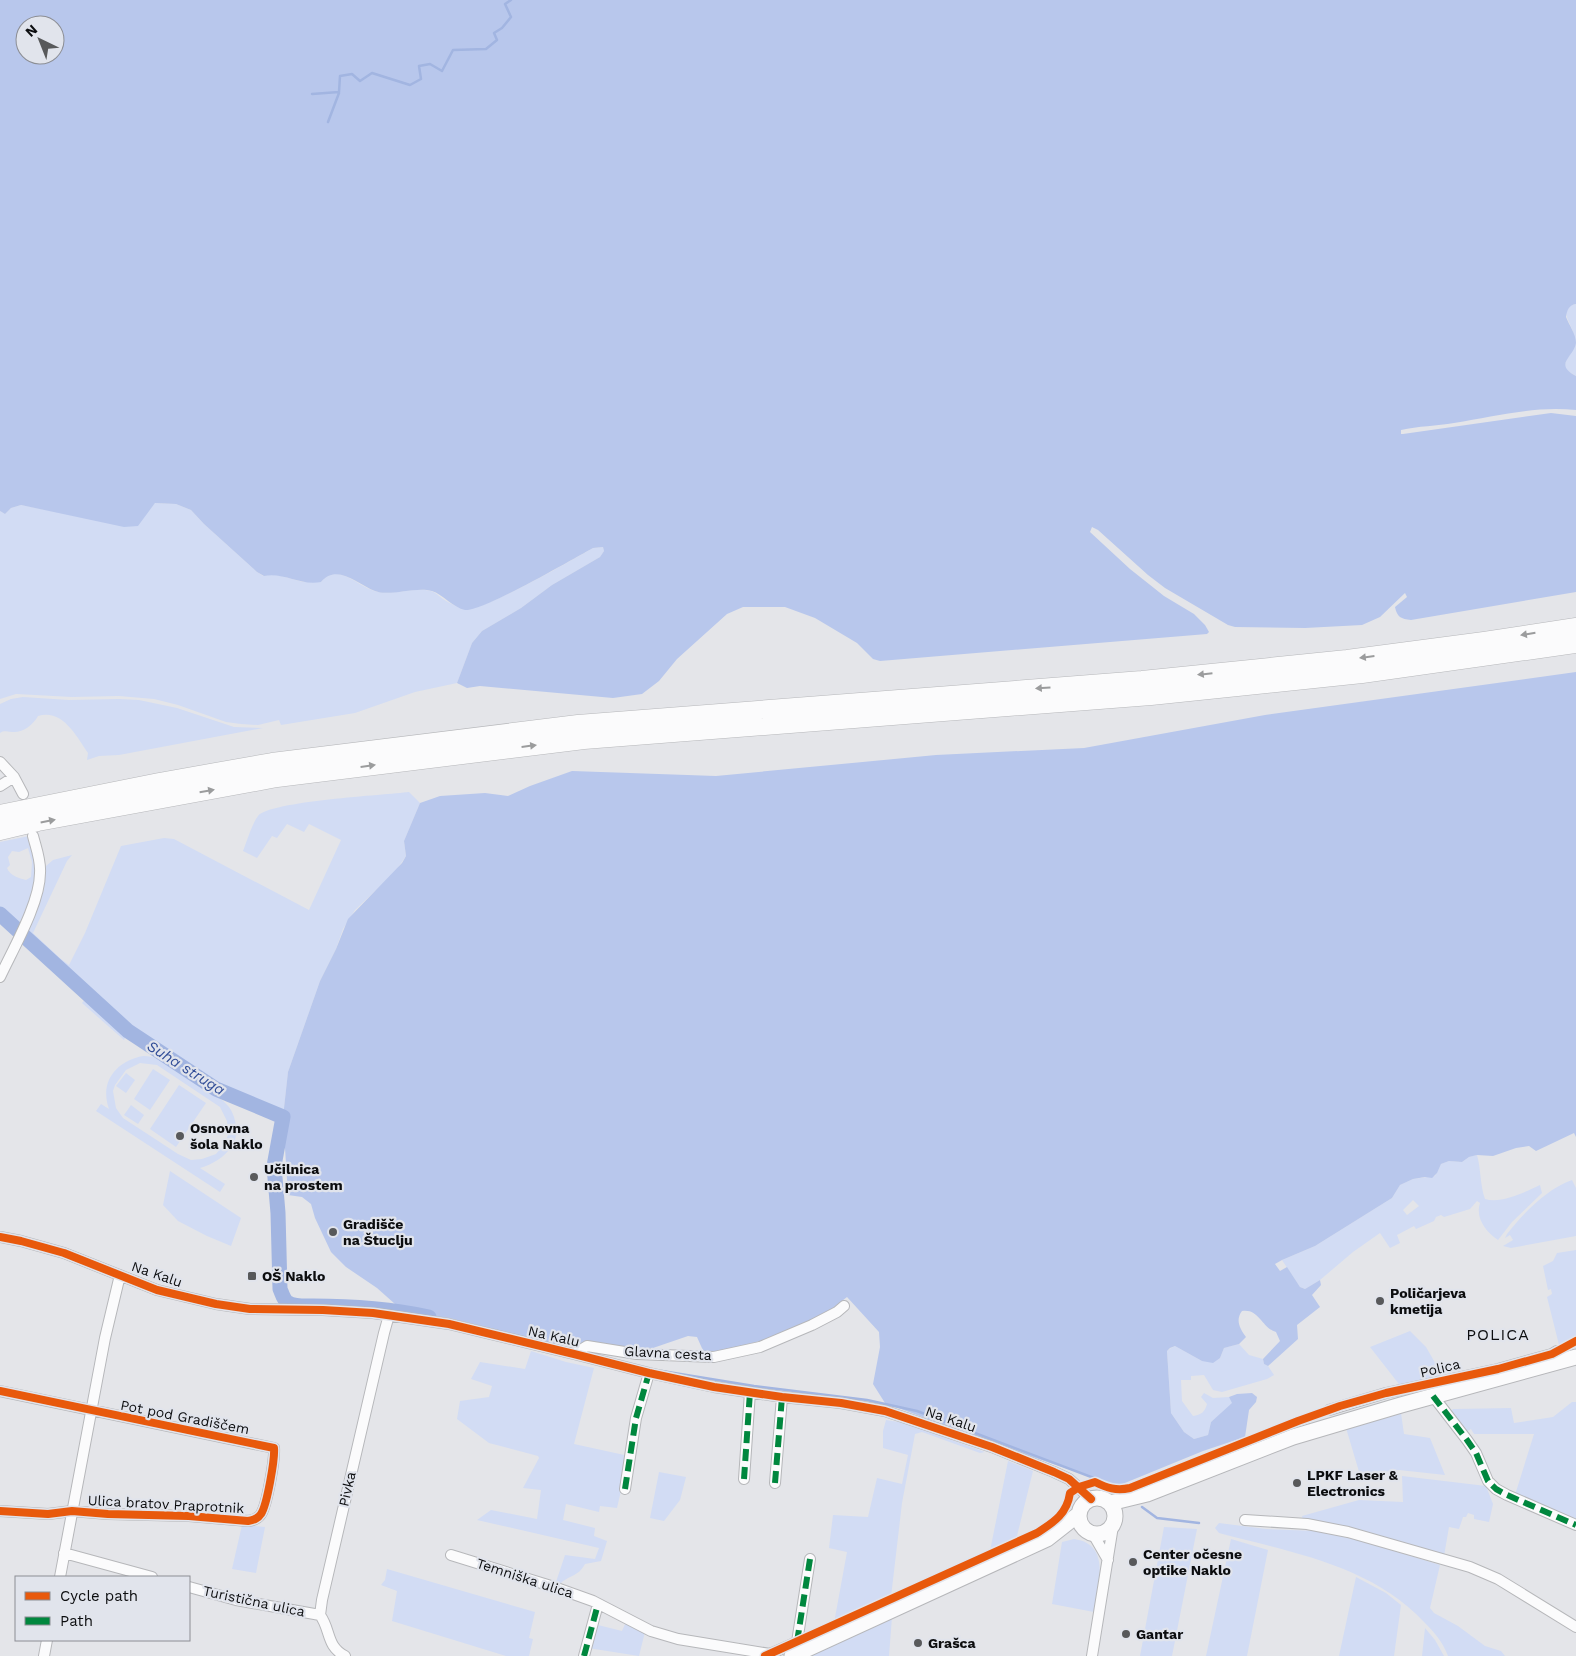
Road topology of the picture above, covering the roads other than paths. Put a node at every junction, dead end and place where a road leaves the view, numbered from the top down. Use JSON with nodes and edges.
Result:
{"nodes":[{"id":1,"x":1576,"y":627,"type":"edge"},
{"id":2,"x":1576,"y":644,"type":"edge"},
{"id":3,"x":0,"y":762,"type":"edge"},
{"id":4,"x":14,"y":777,"type":"junction"},
{"id":5,"x":0,"y":786,"type":"edge"},
{"id":6,"x":23,"y":794,"type":"dead end"},
{"id":7,"x":0,"y":814,"type":"edge"},
{"id":8,"x":0,"y":832,"type":"edge"},
{"id":9,"x":33,"y":836,"type":"dead end"},
{"id":10,"x":0,"y":977,"type":"edge"},
{"id":11,"x":0,"y":1237,"type":"edge"},
{"id":12,"x":120,"y":1275,"type":"junction"},
{"id":13,"x":844,"y":1306,"type":"dead end"},
{"id":14,"x":357,"y":1312,"type":"junction"},
{"id":15,"x":389,"y":1315,"type":"junction"},
{"id":16,"x":384,"y":1333,"type":"junction"},
{"id":17,"x":1557,"y":1351,"type":"dead end"},
{"id":18,"x":574,"y":1354,"type":"junction"},
{"id":19,"x":1576,"y":1357,"type":"edge"},
{"id":20,"x":1545,"y":1361,"type":"junction"},
{"id":21,"x":649,"y":1373,"type":"junction"},
{"id":22,"x":0,"y":1391,"type":"edge"},
{"id":23,"x":750,"y":1392,"type":"junction"},
{"id":24,"x":1433,"y":1396,"type":"junction"},
{"id":25,"x":782,"y":1397,"type":"junction"},
{"id":26,"x":1329,"y":1410,"type":"dead end"},
{"id":27,"x":92,"y":1411,"type":"junction"},
{"id":28,"x":274,"y":1448,"type":"joint"},
{"id":29,"x":744,"y":1480,"type":"dead end"},
{"id":30,"x":775,"y":1483,"type":"dead end"},
{"id":31,"x":625,"y":1490,"type":"dead end"},
{"id":32,"x":1091,"y":1499,"type":"junction"},
{"id":33,"x":0,"y":1511,"type":"edge"},
{"id":34,"x":72,"y":1511,"type":"junction"},
{"id":35,"x":1079,"y":1514,"type":"junction"},
{"id":36,"x":1113,"y":1515,"type":"junction"},
{"id":37,"x":1245,"y":1520,"type":"dead end"},
{"id":38,"x":1576,"y":1525,"type":"edge"},
{"id":39,"x":1091,"y":1533,"type":"junction"},
{"id":40,"x":1048,"y":1539,"type":"junction"},
{"id":41,"x":64,"y":1553,"type":"junction"},
{"id":42,"x":451,"y":1554,"type":"dead end"},
{"id":43,"x":810,"y":1559,"type":"dead end"},
{"id":44,"x":1108,"y":1560,"type":"junction"},
{"id":45,"x":60,"y":1576,"type":"edge"},
{"id":46,"x":148,"y":1576,"type":"edge"},
{"id":47,"x":190,"y":1587,"type":"edge"},
{"id":48,"x":598,"y":1604,"type":"junction"},
{"id":49,"x":320,"y":1615,"type":"junction"},
{"id":50,"x":1576,"y":1627,"type":"edge"},
{"id":51,"x":47,"y":1641,"type":"edge"},
{"id":52,"x":772,"y":1655,"type":"edge"},
{"id":53,"x":44,"y":1656,"type":"edge"},
{"id":54,"x":345,"y":1656,"type":"edge"},
{"id":55,"x":584,"y":1656,"type":"edge"},
{"id":56,"x":792,"y":1656,"type":"edge"},
{"id":57,"x":1092,"y":1656,"type":"edge"}],
"edges":[{"from":1,"to":7,"type":"highway","one_way":true},
{"from":8,"to":2,"type":"highway","one_way":true},
{"from":3,"to":4,"type":"street"},
{"from":4,"to":5,"type":"street"},
{"from":4,"to":6,"type":"street"},
{"from":9,"to":10,"type":"street"},
{"from":11,"to":12,"type":"street","name":"Na Kalu"},
{"from":12,"to":14,"type":"street","name":"Na Kalu"},
{"from":12,"to":27,"type":"street"},
{"from":13,"to":18,"type":"street","name":"Glavna cesta"},
{"from":14,"to":15,"type":"street","name":"Na Kalu"},
{"from":14,"to":16,"type":"street"},
{"from":15,"to":16,"type":"street","name":"Pivka"},
{"from":15,"to":18,"type":"street","name":"Na Kalu"},
{"from":16,"to":49,"type":"street","name":"Pivka"},
{"from":17,"to":20,"type":"street","name":"Polica"},
{"from":18,"to":21,"type":"street","name":"Na Kalu"},
{"from":19,"to":20,"type":"main road"},
{"from":20,"to":24,"type":"main road"},
{"from":20,"to":26,"type":"street","name":"Polica"},
{"from":21,"to":23,"type":"street","name":"Na Kalu"},
{"from":21,"to":31,"type":"street"},
{"from":22,"to":27,"type":"street"},
{"from":23,"to":25,"type":"street","name":"Na Kalu"},
{"from":23,"to":29,"type":"street"},
{"from":24,"to":36,"type":"main road"},
{"from":24,"to":38,"type":"street","name":"Polica"},
{"from":25,"to":30,"type":"street"},
{"from":25,"to":32,"type":"street","name":"Na Kalu"},
{"from":27,"to":28,"type":"street","name":"Pot pod Gradiščem"},
{"from":27,"to":34,"type":"street"},
{"from":28,"to":34,"type":"street","name":"Ulica bratov Praprotnik"},
{"from":32,"to":35,"type":"main road"},
{"from":32,"to":36,"type":"main road"},
{"from":33,"to":34,"type":"street","name":"Ulica bratov Praprotnik"},
{"from":34,"to":41,"type":"street"},
{"from":35,"to":39,"type":"main road"},
{"from":35,"to":40,"type":"main road"},
{"from":36,"to":39,"type":"main road"},
{"from":36,"to":44,"type":"street"},
{"from":37,"to":50,"type":"street"},
{"from":39,"to":40,"type":"main road"},
{"from":39,"to":44,"type":"street"},
{"from":40,"to":56,"type":"main road"},
{"from":41,"to":45,"type":"street"},
{"from":41,"to":46,"type":"street"},
{"from":42,"to":48,"type":"street","name":"Temniška ulica"},
{"from":43,"to":52,"type":"street"},
{"from":44,"to":57,"type":"street"},
{"from":47,"to":49,"type":"street","name":"Turistična ulica"},
{"from":48,"to":52,"type":"street","name":"Temniška ulica"},
{"from":48,"to":55,"type":"street"},
{"from":49,"to":54,"type":"street","name":"Pivka"},
{"from":51,"to":53,"type":"street"}]}
